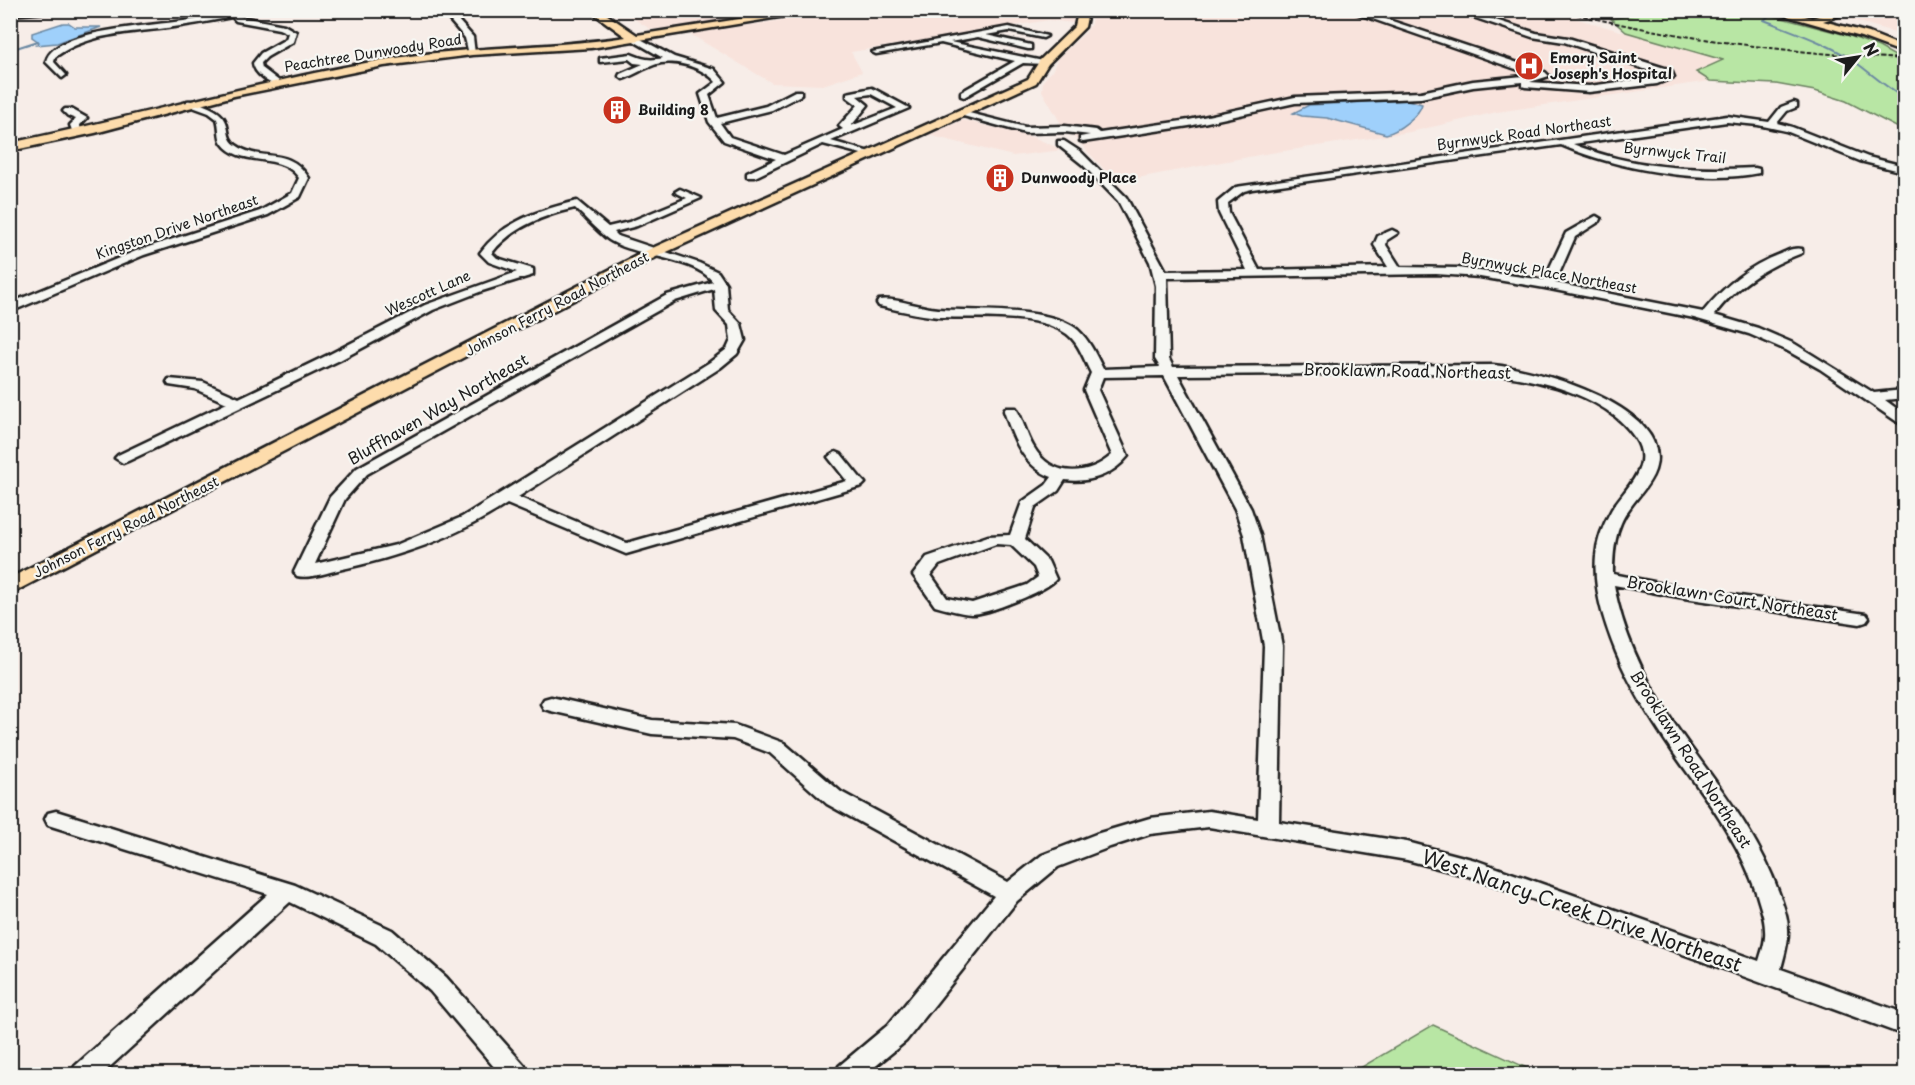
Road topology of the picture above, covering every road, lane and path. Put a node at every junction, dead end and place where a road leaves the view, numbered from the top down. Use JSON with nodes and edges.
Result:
{"nodes":[{"id":1,"x":50,"y":10,"type":"edge"},
{"id":2,"x":444,"y":10,"type":"edge"},
{"id":3,"x":593,"y":10,"type":"edge"},
{"id":4,"x":818,"y":10,"type":"edge"},
{"id":5,"x":1079,"y":10,"type":"edge"},
{"id":6,"x":1350,"y":10,"type":"edge"},
{"id":7,"x":1455,"y":10,"type":"edge"},
{"id":8,"x":1770,"y":10,"type":"edge"},
{"id":9,"x":1852,"y":10,"type":"edge"},
{"id":10,"x":1787,"y":11,"type":"edge"},
{"id":11,"x":236,"y":12,"type":"edge"},
{"id":12,"x":10,"y":13,"type":"edge"},
{"id":13,"x":1824,"y":16,"type":"edge"},
{"id":14,"x":635,"y":25,"type":"dead end"},
{"id":15,"x":972,"y":35,"type":"junction"},
{"id":16,"x":1043,"y":36,"type":"dead end"},
{"id":17,"x":643,"y":38,"type":"junction"},
{"id":18,"x":935,"y":41,"type":"junction"},
{"id":19,"x":1905,"y":43,"type":"edge"},
{"id":20,"x":1028,"y":47,"type":"dead end"},
{"id":21,"x":942,"y":49,"type":"dead end"},
{"id":22,"x":1904,"y":50,"type":"edge"},
{"id":23,"x":472,"y":52,"type":"junction"},
{"id":24,"x":876,"y":52,"type":"dead end"},
{"id":25,"x":993,"y":54,"type":"junction"},
{"id":26,"x":671,"y":59,"type":"junction"},
{"id":27,"x":603,"y":60,"type":"dead end"},
{"id":28,"x":1022,"y":60,"type":"junction"},
{"id":29,"x":1044,"y":62,"type":"junction"},
{"id":30,"x":650,"y":63,"type":"junction"},
{"id":31,"x":1542,"y":74,"type":"junction"},
{"id":32,"x":62,"y":75,"type":"dead end"},
{"id":33,"x":623,"y":76,"type":"dead end"},
{"id":34,"x":1506,"y":81,"type":"junction"},
{"id":35,"x":276,"y":83,"type":"junction"},
{"id":36,"x":1574,"y":90,"type":"junction"},
{"id":37,"x":798,"y":93,"type":"dead end"},
{"id":38,"x":964,"y":94,"type":"dead end"},
{"id":39,"x":189,"y":103,"type":"junction"},
{"id":40,"x":1794,"y":105,"type":"dead end"},
{"id":41,"x":68,"y":111,"type":"dead end"},
{"id":42,"x":961,"y":114,"type":"junction"},
{"id":43,"x":714,"y":122,"type":"junction"},
{"id":44,"x":1771,"y":124,"type":"junction"},
{"id":45,"x":1025,"y":129,"type":"junction"},
{"id":46,"x":850,"y":130,"type":"junction"},
{"id":47,"x":78,"y":133,"type":"junction"},
{"id":48,"x":1080,"y":137,"type":"junction"},
{"id":49,"x":822,"y":141,"type":"junction"},
{"id":50,"x":1560,"y":141,"type":"junction"},
{"id":51,"x":1061,"y":143,"type":"junction"},
{"id":52,"x":10,"y":147,"type":"edge"},
{"id":53,"x":870,"y":155,"type":"junction"},
{"id":54,"x":786,"y":159,"type":"junction"},
{"id":55,"x":1083,"y":161,"type":"junction"},
{"id":56,"x":1905,"y":169,"type":"edge"},
{"id":57,"x":1755,"y":171,"type":"dead end"},
{"id":58,"x":751,"y":175,"type":"dead end"},
{"id":59,"x":680,"y":192,"type":"dead end"},
{"id":60,"x":1596,"y":219,"type":"dead end"},
{"id":61,"x":605,"y":231,"type":"junction"},
{"id":62,"x":1392,"y":233,"type":"dead end"},
{"id":63,"x":1798,"y":251,"type":"dead end"},
{"id":64,"x":653,"y":253,"type":"junction"},
{"id":65,"x":1396,"y":270,"type":"junction"},
{"id":66,"x":1255,"y":273,"type":"junction"},
{"id":67,"x":1161,"y":275,"type":"junction"},
{"id":68,"x":720,"y":284,"type":"junction"},
{"id":69,"x":1548,"y":285,"type":"junction"},
{"id":70,"x":883,"y":303,"type":"dead end"},
{"id":71,"x":10,"y":308,"type":"edge"},
{"id":72,"x":1706,"y":316,"type":"junction"},
{"id":73,"x":1167,"y":369,"type":"junction"},
{"id":74,"x":1098,"y":373,"type":"junction"},
{"id":75,"x":174,"y":382,"type":"dead end"},
{"id":76,"x":1905,"y":394,"type":"edge"},
{"id":77,"x":1871,"y":397,"type":"junction"},
{"id":78,"x":237,"y":402,"type":"junction"},
{"id":79,"x":1011,"y":411,"type":"dead end"},
{"id":80,"x":1905,"y":420,"type":"edge"},
{"id":81,"x":836,"y":457,"type":"dead end"},
{"id":82,"x":123,"y":458,"type":"dead end"},
{"id":83,"x":1060,"y":476,"type":"junction"},
{"id":84,"x":506,"y":498,"type":"junction"},
{"id":85,"x":1016,"y":540,"type":"junction"},
{"id":86,"x":1604,"y":578,"type":"junction"},
{"id":87,"x":10,"y":587,"type":"edge"},
{"id":88,"x":1860,"y":618,"type":"dead end"},
{"id":89,"x":551,"y":704,"type":"dead end"},
{"id":90,"x":56,"y":819,"type":"dead end"},
{"id":91,"x":1268,"y":827,"type":"junction"},
{"id":92,"x":287,"y":891,"type":"junction"},
{"id":93,"x":1009,"y":894,"type":"junction"},
{"id":94,"x":1767,"y":975,"type":"junction"},
{"id":95,"x":1905,"y":1024,"type":"edge"},
{"id":96,"x":84,"y":1074,"type":"edge"},
{"id":97,"x":516,"y":1074,"type":"edge"},
{"id":98,"x":848,"y":1074,"type":"edge"}],
"edges":[{"from":1,"to":12,"type":"street"},
{"from":2,"to":23,"type":"street"},
{"from":3,"to":17,"type":"main road"},
{"from":4,"to":17,"type":"main road","name":"Peachtree Dunwoody Road"},
{"from":5,"to":29,"type":"main road","name":"Johnson Ferry Road Northeast"},
{"from":6,"to":31,"type":"street"},
{"from":7,"to":36,"type":"street"},
{"from":8,"to":13,"type":"main road"},
{"from":9,"to":13,"type":"main road"},
{"from":10,"to":13,"type":"main road"},
{"from":11,"to":32,"type":"street"},
{"from":11,"to":35,"type":"street"},
{"from":13,"to":19,"type":"main road"},
{"from":13,"to":22,"type":"main road"},
{"from":14,"to":17,"type":"main road"},
{"from":15,"to":16,"type":"street"},
{"from":15,"to":18,"type":"street"},
{"from":15,"to":20,"type":"street"},
{"from":17,"to":23,"type":"main road","name":"Peachtree Dunwoody Road"},
{"from":17,"to":26,"type":"street"},
{"from":18,"to":24,"type":"street"},
{"from":18,"to":25,"type":"street"},
{"from":21,"to":25,"type":"street"},
{"from":23,"to":35,"type":"main road","name":"Peachtree Dunwoody Road"},
{"from":25,"to":28,"type":"street"},
{"from":26,"to":30,"type":"street"},
{"from":26,"to":43,"type":"street"},
{"from":27,"to":30,"type":"street"},
{"from":28,"to":29,"type":"street"},
{"from":28,"to":38,"type":"street"},
{"from":29,"to":42,"type":"main road","name":"Johnson Ferry Road Northeast"},
{"from":30,"to":33,"type":"street"},
{"from":31,"to":34,"type":"street"},
{"from":31,"to":36,"type":"street"},
{"from":34,"to":36,"type":"street"},
{"from":34,"to":48,"type":"street"},
{"from":35,"to":39,"type":"main road","name":"Peachtree Dunwoody Road"},
{"from":37,"to":43,"type":"street"},
{"from":39,"to":47,"type":"main road","name":"Peachtree Dunwoody Road"},
{"from":39,"to":71,"type":"street","name":"Kingston Drive Northeast"},
{"from":40,"to":44,"type":"street"},
{"from":41,"to":47,"type":"street"},
{"from":42,"to":45,"type":"street"},
{"from":42,"to":53,"type":"main road","name":"Johnson Ferry Road Northeast"},
{"from":43,"to":54,"type":"street"},
{"from":44,"to":50,"type":"street","name":"Byrnwyck Road Northeast"},
{"from":44,"to":56,"type":"street","name":"Byrnwyck Road Northeast"},
{"from":45,"to":48,"type":"street"},
{"from":45,"to":51,"type":"street"},
{"from":46,"to":46,"type":"street"},
{"from":46,"to":49,"type":"street"},
{"from":47,"to":52,"type":"main road","name":"Peachtree Dunwoody Road"},
{"from":48,"to":51,"type":"street"},
{"from":48,"to":55,"type":"street"},
{"from":49,"to":53,"type":"street"},
{"from":49,"to":54,"type":"street"},
{"from":50,"to":57,"type":"street","name":"Byrnwyck Trail"},
{"from":50,"to":66,"type":"street","name":"Byrnwyck Road Northeast"},
{"from":51,"to":55,"type":"street"},
{"from":53,"to":64,"type":"main road","name":"Johnson Ferry Road Northeast"},
{"from":54,"to":58,"type":"street"},
{"from":55,"to":67,"type":"street"},
{"from":59,"to":61,"type":"street"},
{"from":60,"to":69,"type":"street"},
{"from":61,"to":64,"type":"street","name":"Wescott Lane"},
{"from":61,"to":78,"type":"street","name":"Wescott Lane"},
{"from":62,"to":65,"type":"street"},
{"from":63,"to":72,"type":"street"},
{"from":64,"to":68,"type":"street"},
{"from":64,"to":87,"type":"main road","name":"Johnson Ferry Road Northeast"},
{"from":65,"to":66,"type":"street","name":"Byrnwyck Place Northeast"},
{"from":65,"to":69,"type":"street","name":"Byrnwyck Place Northeast"},
{"from":66,"to":67,"type":"street","name":"Byrnwyck Place Northeast"},
{"from":67,"to":73,"type":"street"},
{"from":68,"to":84,"type":"street","name":"Bluffhaven Way Northeast"},
{"from":68,"to":84,"type":"street","name":"Bluffhaven Way Northeast"},
{"from":69,"to":72,"type":"street","name":"Byrnwyck Place Northeast"},
{"from":70,"to":74,"type":"street"},
{"from":72,"to":77,"type":"street","name":"Byrnwyck Place Northeast"},
{"from":73,"to":74,"type":"street","name":"Brooklawn Road Northeast"},
{"from":73,"to":86,"type":"street","name":"Brooklawn Road Northeast"},
{"from":73,"to":91,"type":"street"},
{"from":74,"to":83,"type":"street"},
{"from":75,"to":78,"type":"street"},
{"from":76,"to":77,"type":"street"},
{"from":77,"to":80,"type":"street","name":"Byrnwyck Place Northeast"},
{"from":78,"to":82,"type":"street","name":"Wescott Lane"},
{"from":79,"to":83,"type":"street"},
{"from":81,"to":84,"type":"street"},
{"from":83,"to":85,"type":"street"},
{"from":85,"to":85,"type":"street"},
{"from":86,"to":88,"type":"street","name":"Brooklawn Court Northeast"},
{"from":86,"to":94,"type":"street","name":"Brooklawn Road Northeast"},
{"from":89,"to":93,"type":"street"},
{"from":90,"to":92,"type":"street"},
{"from":91,"to":93,"type":"street","name":"West Nancy Creek Drive Northeast"},
{"from":91,"to":94,"type":"street","name":"West Nancy Creek Drive Northeast"},
{"from":92,"to":96,"type":"street"},
{"from":92,"to":97,"type":"street"},
{"from":93,"to":98,"type":"street","name":"West Nancy Creek Drive Northeast"},
{"from":94,"to":95,"type":"street","name":"West Nancy Creek Drive Northeast"}]}
